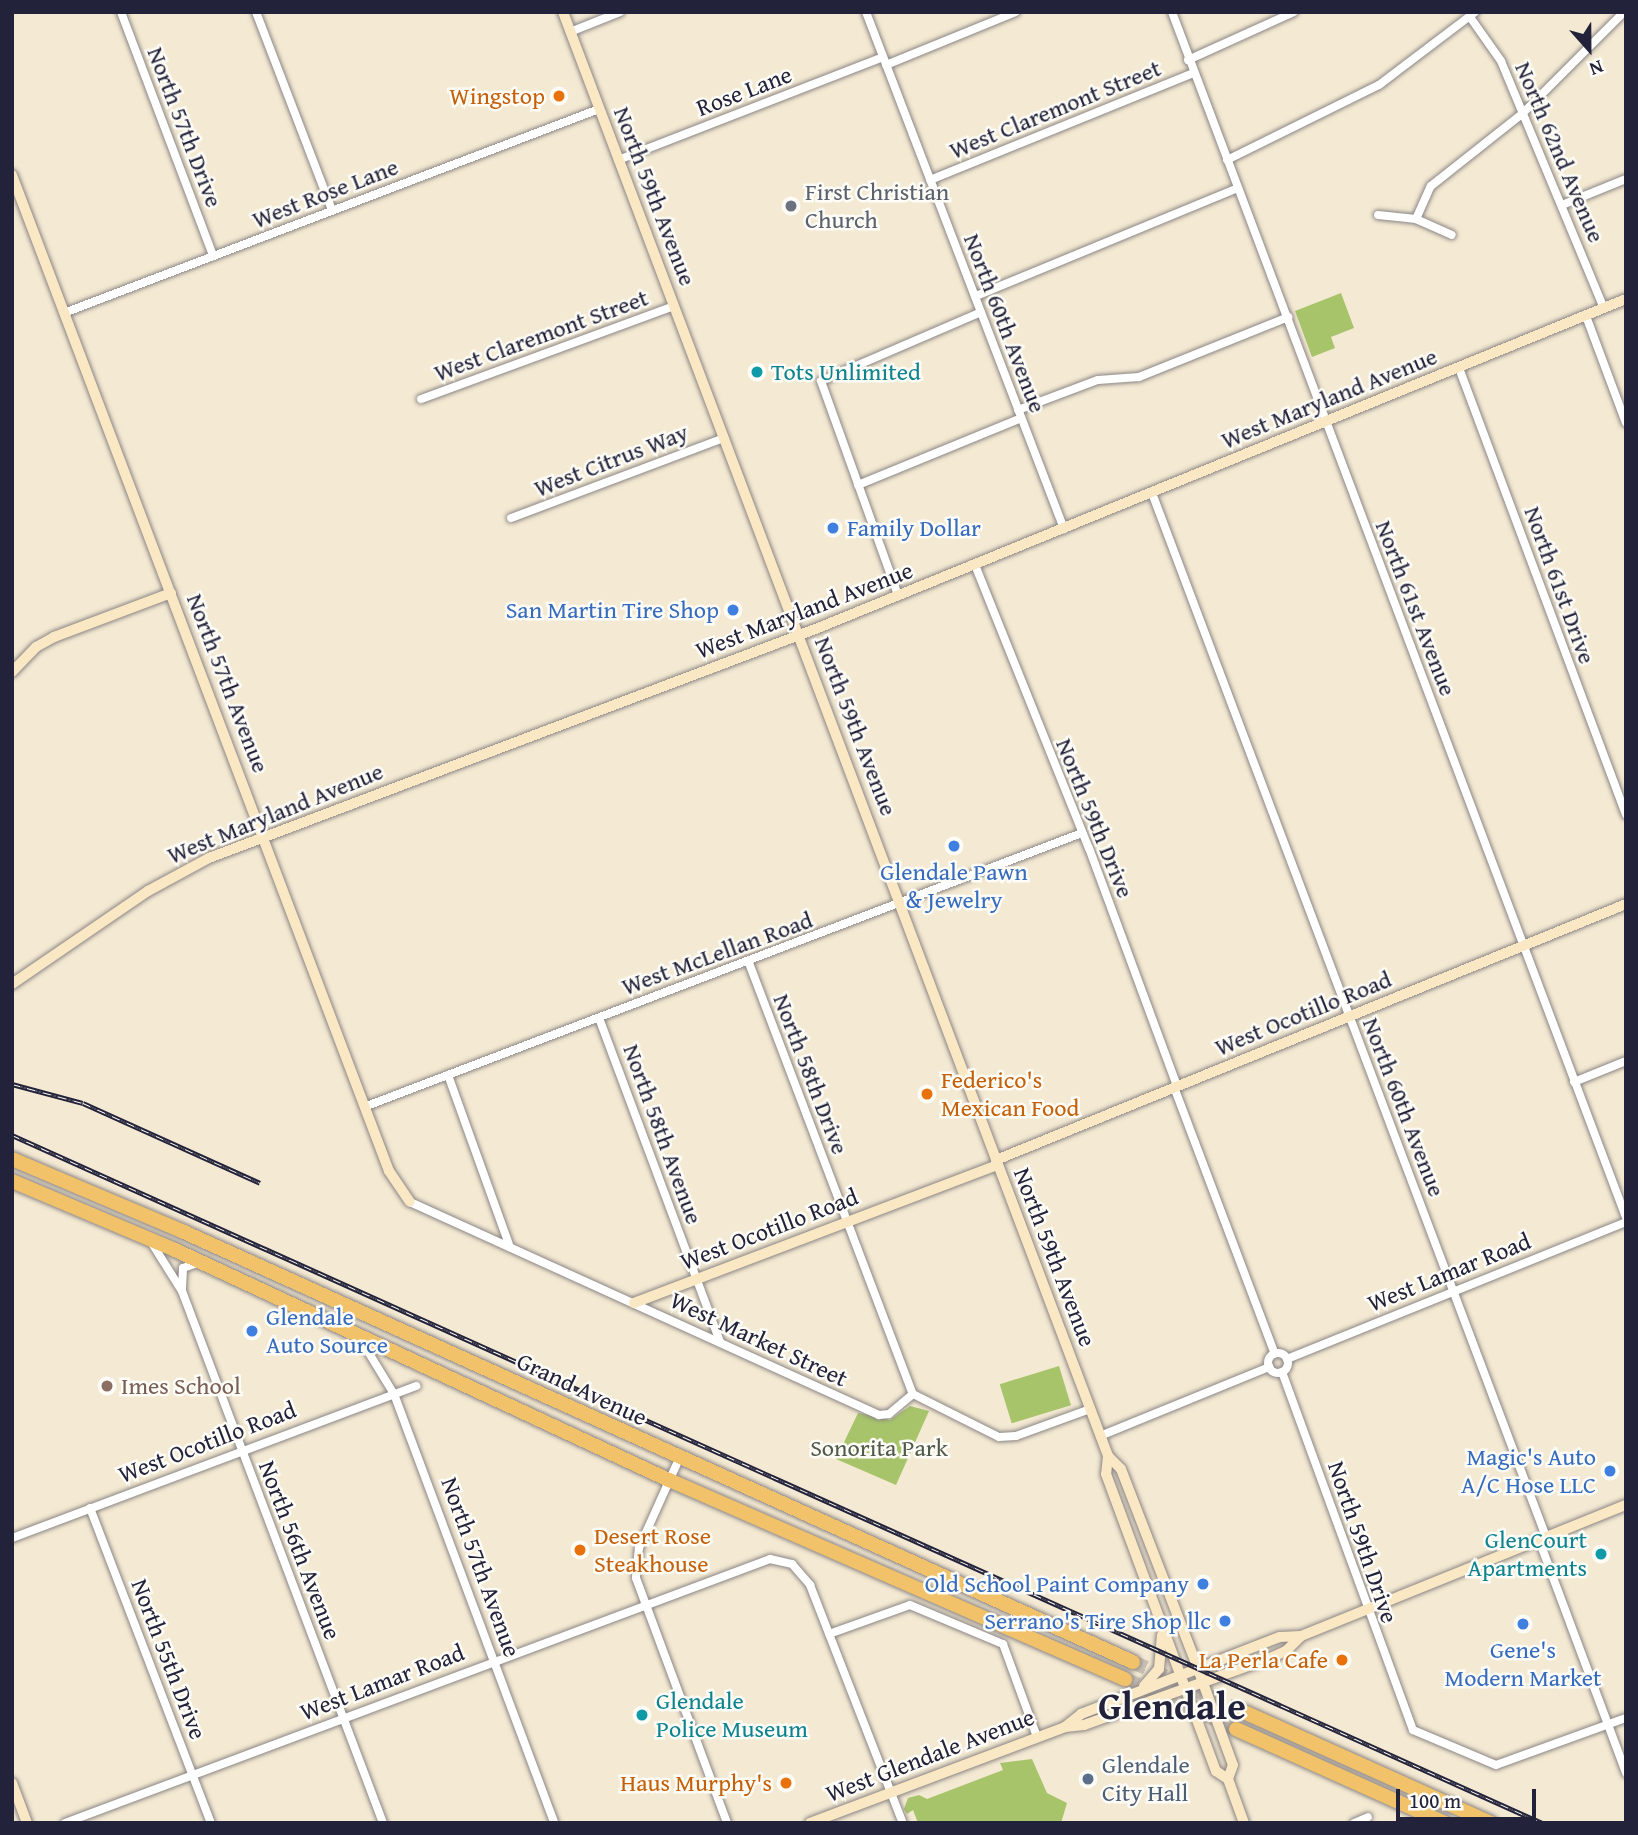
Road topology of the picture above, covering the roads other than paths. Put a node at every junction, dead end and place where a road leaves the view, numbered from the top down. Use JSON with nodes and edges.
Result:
{"nodes":[{"id":1,"x":121,"y":12,"type":"edge"},
{"id":2,"x":256,"y":12,"type":"edge"},
{"id":3,"x":563,"y":12,"type":"edge"},
{"id":4,"x":620,"y":12,"type":"edge"},
{"id":5,"x":866,"y":12,"type":"edge"},
{"id":6,"x":1016,"y":12,"type":"edge"},
{"id":7,"x":1172,"y":12,"type":"edge"},
{"id":8,"x":1294,"y":12,"type":"edge"},
{"id":9,"x":1625,"y":12,"type":"edge"},
{"id":10,"x":1472,"y":15,"type":"edge"},
{"id":11,"x":570,"y":32,"type":"junction"},
{"id":12,"x":1188,"y":60,"type":"junction"},
{"id":13,"x":885,"y":61,"type":"junction"},
{"id":14,"x":1194,"y":73,"type":"junction"},
{"id":15,"x":599,"y":109,"type":"junction"},
{"id":16,"x":1523,"y":113,"type":"junction"},
{"id":17,"x":618,"y":160,"type":"junction"},
{"id":18,"x":1227,"y":160,"type":"junction"},
{"id":19,"x":12,"y":175,"type":"edge"},
{"id":20,"x":1626,"y":179,"type":"edge"},
{"id":21,"x":930,"y":180,"type":"junction"},
{"id":22,"x":1238,"y":188,"type":"junction"},
{"id":23,"x":1562,"y":205,"type":"junction"},
{"id":24,"x":332,"y":211,"type":"junction"},
{"id":25,"x":1378,"y":215,"type":"dead end"},
{"id":26,"x":1416,"y":219,"type":"junction"},
{"id":27,"x":1452,"y":235,"type":"dead end"},
{"id":28,"x":213,"y":256,"type":"junction"},
{"id":29,"x":976,"y":296,"type":"junction"},
{"id":30,"x":1626,"y":299,"type":"edge"},
{"id":31,"x":674,"y":306,"type":"junction"},
{"id":32,"x":1604,"y":308,"type":"junction"},
{"id":33,"x":981,"y":312,"type":"junction"},
{"id":34,"x":64,"y":313,"type":"junction"},
{"id":35,"x":1586,"y":316,"type":"junction"},
{"id":36,"x":1287,"y":317,"type":"junction"},
{"id":37,"x":1459,"y":368,"type":"junction"},
{"id":38,"x":421,"y":399,"type":"dead end"},
{"id":39,"x":1020,"y":414,"type":"junction"},
{"id":40,"x":1327,"y":422,"type":"junction"},
{"id":41,"x":1626,"y":423,"type":"edge"},
{"id":42,"x":724,"y":438,"type":"junction"},
{"id":43,"x":858,"y":485,"type":"junction"},
{"id":44,"x":1152,"y":493,"type":"junction"},
{"id":45,"x":511,"y":518,"type":"dead end"},
{"id":46,"x":1064,"y":529,"type":"junction"},
{"id":47,"x":975,"y":565,"type":"junction"},
{"id":48,"x":171,"y":593,"type":"junction"},
{"id":49,"x":898,"y":595,"type":"junction"},
{"id":50,"x":800,"y":635,"type":"junction"},
{"id":51,"x":12,"y":671,"type":"edge"},
{"id":52,"x":1626,"y":816,"type":"edge"},
{"id":53,"x":1082,"y":833,"type":"junction"},
{"id":54,"x":264,"y":835,"type":"junction"},
{"id":55,"x":1626,"y":904,"type":"edge"},
{"id":56,"x":901,"y":905,"type":"junction"},
{"id":57,"x":1523,"y":946,"type":"junction"},
{"id":58,"x":749,"y":963,"type":"junction"},
{"id":59,"x":12,"y":984,"type":"edge"},
{"id":60,"x":1349,"y":1017,"type":"junction"},
{"id":61,"x":599,"y":1018,"type":"junction"},
{"id":62,"x":1626,"y":1061,"type":"edge"},
{"id":63,"x":447,"y":1075,"type":"junction"},
{"id":64,"x":1574,"y":1082,"type":"junction"},
{"id":65,"x":1176,"y":1087,"type":"junction"},
{"id":66,"x":364,"y":1107,"type":"junction"},
{"id":67,"x":12,"y":1159,"type":"edge"},
{"id":68,"x":997,"y":1162,"type":"junction"},
{"id":69,"x":12,"y":1181,"type":"edge"},
{"id":70,"x":410,"y":1202,"type":"joint"},
{"id":71,"x":1626,"y":1219,"type":"edge"},
{"id":72,"x":846,"y":1222,"type":"junction"},
{"id":73,"x":148,"y":1238,"type":"junction"},
{"id":74,"x":510,"y":1247,"type":"junction"},
{"id":75,"x":206,"y":1265,"type":"junction"},
{"id":76,"x":697,"y":1279,"type":"junction"},
{"id":77,"x":182,"y":1292,"type":"junction"},
{"id":78,"x":1453,"y":1292,"type":"junction"},
{"id":79,"x":634,"y":1303,"type":"junction"},
{"id":80,"x":355,"y":1333,"type":"junction"},
{"id":81,"x":720,"y":1342,"type":"junction"},
{"id":82,"x":1275,"y":1354,"type":"junction"},
{"id":83,"x":1287,"y":1359,"type":"junction"},
{"id":84,"x":1269,"y":1367,"type":"junction"},
{"id":85,"x":1282,"y":1372,"type":"junction"},
{"id":86,"x":416,"y":1386,"type":"dead end"},
{"id":87,"x":394,"y":1394,"type":"junction"},
{"id":88,"x":913,"y":1394,"type":"junction"},
{"id":89,"x":1090,"y":1409,"type":"junction"},
{"id":90,"x":1100,"y":1436,"type":"junction"},
{"id":91,"x":241,"y":1452,"type":"junction"},
{"id":92,"x":1108,"y":1456,"type":"junction"},
{"id":93,"x":679,"y":1459,"type":"junction"},
{"id":94,"x":669,"y":1480,"type":"junction"},
{"id":95,"x":1626,"y":1505,"type":"edge"},
{"id":96,"x":90,"y":1508,"type":"junction"},
{"id":97,"x":12,"y":1538,"type":"edge"},
{"id":98,"x":1542,"y":1539,"type":"junction"},
{"id":99,"x":644,"y":1604,"type":"junction"},
{"id":100,"x":1155,"y":1605,"type":"junction"},
{"id":101,"x":1368,"y":1609,"type":"junction"},
{"id":102,"x":829,"y":1634,"type":"junction"},
{"id":103,"x":1301,"y":1636,"type":"junction"},
{"id":104,"x":494,"y":1660,"type":"junction"},
{"id":105,"x":1133,"y":1662,"type":"tunnel mouth"},
{"id":106,"x":1198,"y":1669,"type":"junction"},
{"id":107,"x":1181,"y":1675,"type":"junction"},
{"id":108,"x":1125,"y":1679,"type":"tunnel mouth"},
{"id":109,"x":1202,"y":1683,"type":"junction"},
{"id":110,"x":1185,"y":1688,"type":"junction"},
{"id":111,"x":1137,"y":1692,"type":"junction"},
{"id":112,"x":1244,"y":1712,"type":"tunnel mouth"},
{"id":113,"x":343,"y":1717,"type":"junction"},
{"id":114,"x":1626,"y":1718,"type":"edge"},
{"id":115,"x":1608,"y":1725,"type":"junction"},
{"id":116,"x":1065,"y":1727,"type":"junction"},
{"id":117,"x":1236,"y":1729,"type":"tunnel mouth"},
{"id":118,"x":1037,"y":1737,"type":"junction"},
{"id":119,"x":1626,"y":1773,"type":"edge"},
{"id":120,"x":192,"y":1774,"type":"junction"},
{"id":121,"x":1228,"y":1779,"type":"junction"},
{"id":122,"x":12,"y":1783,"type":"edge"},
{"id":123,"x":891,"y":1793,"type":"junction"},
{"id":124,"x":1368,"y":1817,"type":"dead end"},
{"id":125,"x":813,"y":1822,"type":"edge"},
{"id":126,"x":27,"y":1823,"type":"edge"},
{"id":127,"x":65,"y":1823,"type":"edge"},
{"id":128,"x":211,"y":1823,"type":"edge"},
{"id":129,"x":383,"y":1823,"type":"edge"},
{"id":130,"x":554,"y":1823,"type":"edge"},
{"id":131,"x":727,"y":1823,"type":"edge"},
{"id":132,"x":903,"y":1823,"type":"edge"},
{"id":133,"x":1244,"y":1823,"type":"edge"},
{"id":134,"x":1354,"y":1823,"type":"edge"},
{"id":135,"x":1445,"y":1823,"type":"edge"},
{"id":136,"x":1491,"y":1823,"type":"edge"}],
"edges":[{"from":1,"to":28,"type":"street","name":"North 57th Drive"},
{"from":2,"to":24,"type":"street"},
{"from":3,"to":11,"type":"street","name":"North 59th Avenue"},
{"from":4,"to":11,"type":"street"},
{"from":5,"to":13,"type":"street","name":"North 60th Avenue"},
{"from":6,"to":13,"type":"street"},
{"from":7,"to":12,"type":"street","name":"North 61st Avenue"},
{"from":8,"to":12,"type":"street","name":"West Claremont Street"},
{"from":9,"to":16,"type":"street"},
{"from":10,"to":16,"type":"street","name":"North 62nd Avenue"},
{"from":10,"to":18,"type":"street"},
{"from":11,"to":15,"type":"street","name":"North 59th Avenue"},
{"from":12,"to":14,"type":"street","name":"North 61st Avenue"},
{"from":13,"to":17,"type":"street","name":"Rose Lane"},
{"from":13,"to":21,"type":"street","name":"North 60th Avenue"},
{"from":14,"to":18,"type":"street","name":"North 61st Avenue"},
{"from":14,"to":21,"type":"street","name":"West Claremont Street"},
{"from":15,"to":17,"type":"street","name":"North 59th Avenue"},
{"from":15,"to":24,"type":"street","name":"West Rose Lane"},
{"from":16,"to":23,"type":"street","name":"North 62nd Avenue"},
{"from":16,"to":26,"type":"street"},
{"from":17,"to":31,"type":"street","name":"North 59th Avenue"},
{"from":18,"to":22,"type":"street","name":"North 61st Avenue"},
{"from":19,"to":34,"type":"street","name":"North 57th Avenue"},
{"from":20,"to":23,"type":"street"},
{"from":21,"to":29,"type":"street","name":"North 60th Avenue"},
{"from":22,"to":29,"type":"street"},
{"from":22,"to":36,"type":"street","name":"North 61st Avenue"},
{"from":23,"to":32,"type":"street","name":"North 62nd Avenue"},
{"from":24,"to":28,"type":"street","name":"West Rose Lane"},
{"from":25,"to":26,"type":"street"},
{"from":26,"to":27,"type":"street"},
{"from":28,"to":34,"type":"street","name":"West Rose Lane"},
{"from":29,"to":33,"type":"street","name":"North 60th Avenue"},
{"from":30,"to":32,"type":"street","name":"West Maryland Avenue"},
{"from":31,"to":38,"type":"street","name":"West Claremont Street"},
{"from":31,"to":42,"type":"street","name":"North 59th Avenue"},
{"from":32,"to":35,"type":"street","name":"West Maryland Avenue"},
{"from":33,"to":39,"type":"street","name":"North 60th Avenue"},
{"from":33,"to":43,"type":"street"},
{"from":34,"to":48,"type":"street","name":"North 57th Avenue"},
{"from":35,"to":37,"type":"street","name":"West Maryland Avenue"},
{"from":35,"to":41,"type":"street"},
{"from":36,"to":39,"type":"street"},
{"from":36,"to":40,"type":"street","name":"North 61st Avenue"},
{"from":37,"to":40,"type":"street","name":"West Maryland Avenue"},
{"from":37,"to":52,"type":"street","name":"North 61st Drive"},
{"from":39,"to":43,"type":"street"},
{"from":39,"to":46,"type":"street","name":"North 60th Avenue"},
{"from":40,"to":44,"type":"street","name":"West Maryland Avenue"},
{"from":40,"to":57,"type":"street","name":"North 61st Avenue"},
{"from":42,"to":45,"type":"street","name":"West Citrus Way"},
{"from":42,"to":50,"type":"street","name":"North 59th Avenue"},
{"from":43,"to":49,"type":"street"},
{"from":44,"to":46,"type":"street","name":"West Maryland Avenue"},
{"from":44,"to":60,"type":"street","name":"North 60th Avenue"},
{"from":46,"to":47,"type":"street","name":"West Maryland Avenue"},
{"from":47,"to":49,"type":"street","name":"West Maryland Avenue"},
{"from":47,"to":53,"type":"street","name":"North 59th Drive"},
{"from":48,"to":51,"type":"street"},
{"from":48,"to":54,"type":"street","name":"North 57th Avenue"},
{"from":49,"to":50,"type":"street","name":"West Maryland Avenue"},
{"from":50,"to":54,"type":"street","name":"West Maryland Avenue"},
{"from":50,"to":56,"type":"street","name":"North 59th Avenue"},
{"from":53,"to":56,"type":"street","name":"West McLellan Road"},
{"from":53,"to":65,"type":"street","name":"North 59th Drive"},
{"from":54,"to":59,"type":"street","name":"West Maryland Avenue"},
{"from":54,"to":66,"type":"street","name":"North 57th Avenue"},
{"from":55,"to":57,"type":"street","name":"West Ocotillo Road"},
{"from":56,"to":58,"type":"street","name":"West McLellan Road"},
{"from":56,"to":68,"type":"street","name":"North 59th Avenue"},
{"from":57,"to":60,"type":"street","name":"West Ocotillo Road"},
{"from":57,"to":64,"type":"street","name":"North 61st Avenue"},
{"from":58,"to":61,"type":"street","name":"West McLellan Road"},
{"from":58,"to":72,"type":"street","name":"North 58th Drive"},
{"from":60,"to":65,"type":"street","name":"West Ocotillo Road"},
{"from":60,"to":78,"type":"street","name":"North 60th Avenue"},
{"from":61,"to":63,"type":"street","name":"West McLellan Road"},
{"from":61,"to":76,"type":"street","name":"North 58th Avenue"},
{"from":62,"to":64,"type":"street"},
{"from":63,"to":66,"type":"street","name":"West McLellan Road"},
{"from":63,"to":74,"type":"street"},
{"from":64,"to":71,"type":"street","name":"North 61st Avenue"},
{"from":65,"to":68,"type":"street","name":"West Ocotillo Road"},
{"from":65,"to":82,"type":"street","name":"North 59th Drive"},
{"from":66,"to":70,"type":"street","name":"North 57th Avenue"},
{"from":67,"to":93,"type":"highway","name":"Grand Avenue"},
{"from":68,"to":72,"type":"street","name":"West Ocotillo Road"},
{"from":68,"to":89,"type":"street","name":"North 59th Avenue"},
{"from":69,"to":73,"type":"highway","name":"Grand Avenue"},
{"from":70,"to":74,"type":"street","name":"West Market Street"},
{"from":71,"to":78,"type":"street","name":"West Lamar Road"},
{"from":72,"to":76,"type":"street","name":"West Ocotillo Road"},
{"from":72,"to":88,"type":"street","name":"North 58th Drive"},
{"from":73,"to":75,"type":"highway","name":"Grand Avenue"},
{"from":73,"to":77,"type":"street","name":"North 56th Avenue"},
{"from":74,"to":79,"type":"street","name":"West Market Street"},
{"from":75,"to":77,"type":"street"},
{"from":75,"to":80,"type":"highway","name":"Grand Avenue"},
{"from":76,"to":79,"type":"street","name":"West Ocotillo Road"},
{"from":76,"to":81,"type":"street","name":"North 58th Avenue"},
{"from":77,"to":91,"type":"street","name":"North 56th Avenue"},
{"from":78,"to":83,"type":"street","name":"West Lamar Road"},
{"from":78,"to":98,"type":"street","name":"North 60th Avenue"},
{"from":79,"to":81,"type":"street","name":"West Market Street"},
{"from":80,"to":87,"type":"street","name":"North 57th Avenue"},
{"from":80,"to":94,"type":"highway","name":"Grand Avenue"},
{"from":81,"to":88,"type":"street","name":"West Market Street"},
{"from":82,"to":83,"type":"street"},
{"from":82,"to":84,"type":"street"},
{"from":83,"to":85,"type":"street"},
{"from":84,"to":85,"type":"street"},
{"from":84,"to":90,"type":"street"},
{"from":85,"to":101,"type":"street","name":"North 59th Drive"},
{"from":86,"to":87,"type":"street","name":"West Ocotillo Road"},
{"from":87,"to":91,"type":"street","name":"West Ocotillo Road"},
{"from":87,"to":104,"type":"street","name":"North 57th Avenue"},
{"from":88,"to":89,"type":"street"},
{"from":89,"to":90,"type":"street","name":"North 59th Avenue"},
{"from":90,"to":92,"type":"street","name":"North 59th Avenue"},
{"from":91,"to":96,"type":"street","name":"West Ocotillo Road"},
{"from":91,"to":113,"type":"street","name":"North 56th Avenue"},
{"from":92,"to":100,"type":"street","name":"North 59th Avenue"},
{"from":92,"to":106,"type":"street","name":"North 59th Avenue"},
{"from":93,"to":94,"type":"street"},
{"from":93,"to":105,"type":"highway","name":"Grand Avenue"},
{"from":94,"to":99,"type":"street"},
{"from":94,"to":108,"type":"highway","name":"Grand Avenue"},
{"from":95,"to":98,"type":"street","name":"West Glendale Avenue"},
{"from":96,"to":97,"type":"street","name":"West Ocotillo Road"},
{"from":96,"to":120,"type":"street","name":"North 55th Drive"},
{"from":98,"to":101,"type":"street","name":"West Glendale Avenue"},
{"from":98,"to":115,"type":"street","name":"North 60th Avenue"},
{"from":99,"to":102,"type":"street","name":"West Lamar Road"},
{"from":99,"to":104,"type":"street","name":"West Lamar Road"},
{"from":99,"to":131,"type":"street"},
{"from":100,"to":107,"type":"street","name":"North 59th Avenue"},
{"from":100,"to":111,"type":"street"},
{"from":101,"to":103,"type":"street","name":"West Glendale Avenue"},
{"from":101,"to":115,"type":"street","name":"North 59th Drive"},
{"from":102,"to":118,"type":"street"},
{"from":102,"to":123,"type":"street"},
{"from":103,"to":106,"type":"street","name":"West Glendale Avenue"},
{"from":103,"to":109,"type":"street","name":"West Glendale Avenue"},
{"from":104,"to":113,"type":"street","name":"West Lamar Road"},
{"from":104,"to":130,"type":"street","name":"North 57th Avenue"},
{"from":106,"to":107,"type":"street","name":"West Glendale Avenue"},
{"from":106,"to":109,"type":"street","name":"North 59th Avenue"},
{"from":107,"to":110,"type":"street","name":"North 59th Avenue"},
{"from":107,"to":111,"type":"street","name":"West Glendale Avenue"},
{"from":109,"to":110,"type":"street","name":"West Glendale Avenue"},
{"from":109,"to":121,"type":"street","name":"North 59th Avenue"},
{"from":110,"to":116,"type":"street","name":"West Glendale Avenue"},
{"from":110,"to":121,"type":"street","name":"North 59th Avenue"},
{"from":111,"to":116,"type":"street","name":"West Glendale Avenue"},
{"from":112,"to":136,"type":"highway"},
{"from":113,"to":120,"type":"street","name":"West Lamar Road"},
{"from":113,"to":129,"type":"street","name":"North 56th Avenue"},
{"from":114,"to":115,"type":"street"},
{"from":115,"to":119,"type":"street","name":"North 60th Avenue"},
{"from":116,"to":118,"type":"street","name":"West Glendale Avenue"},
{"from":117,"to":135,"type":"highway"},
{"from":118,"to":123,"type":"street","name":"West Glendale Avenue"},
{"from":120,"to":127,"type":"street","name":"West Lamar Road"},
{"from":120,"to":128,"type":"street","name":"North 55th Drive"},
{"from":121,"to":133,"type":"street","name":"North 59th Avenue"},
{"from":122,"to":126,"type":"street"},
{"from":123,"to":125,"type":"street","name":"West Glendale Avenue"},
{"from":123,"to":132,"type":"street"},
{"from":124,"to":134,"type":"street"}]}
